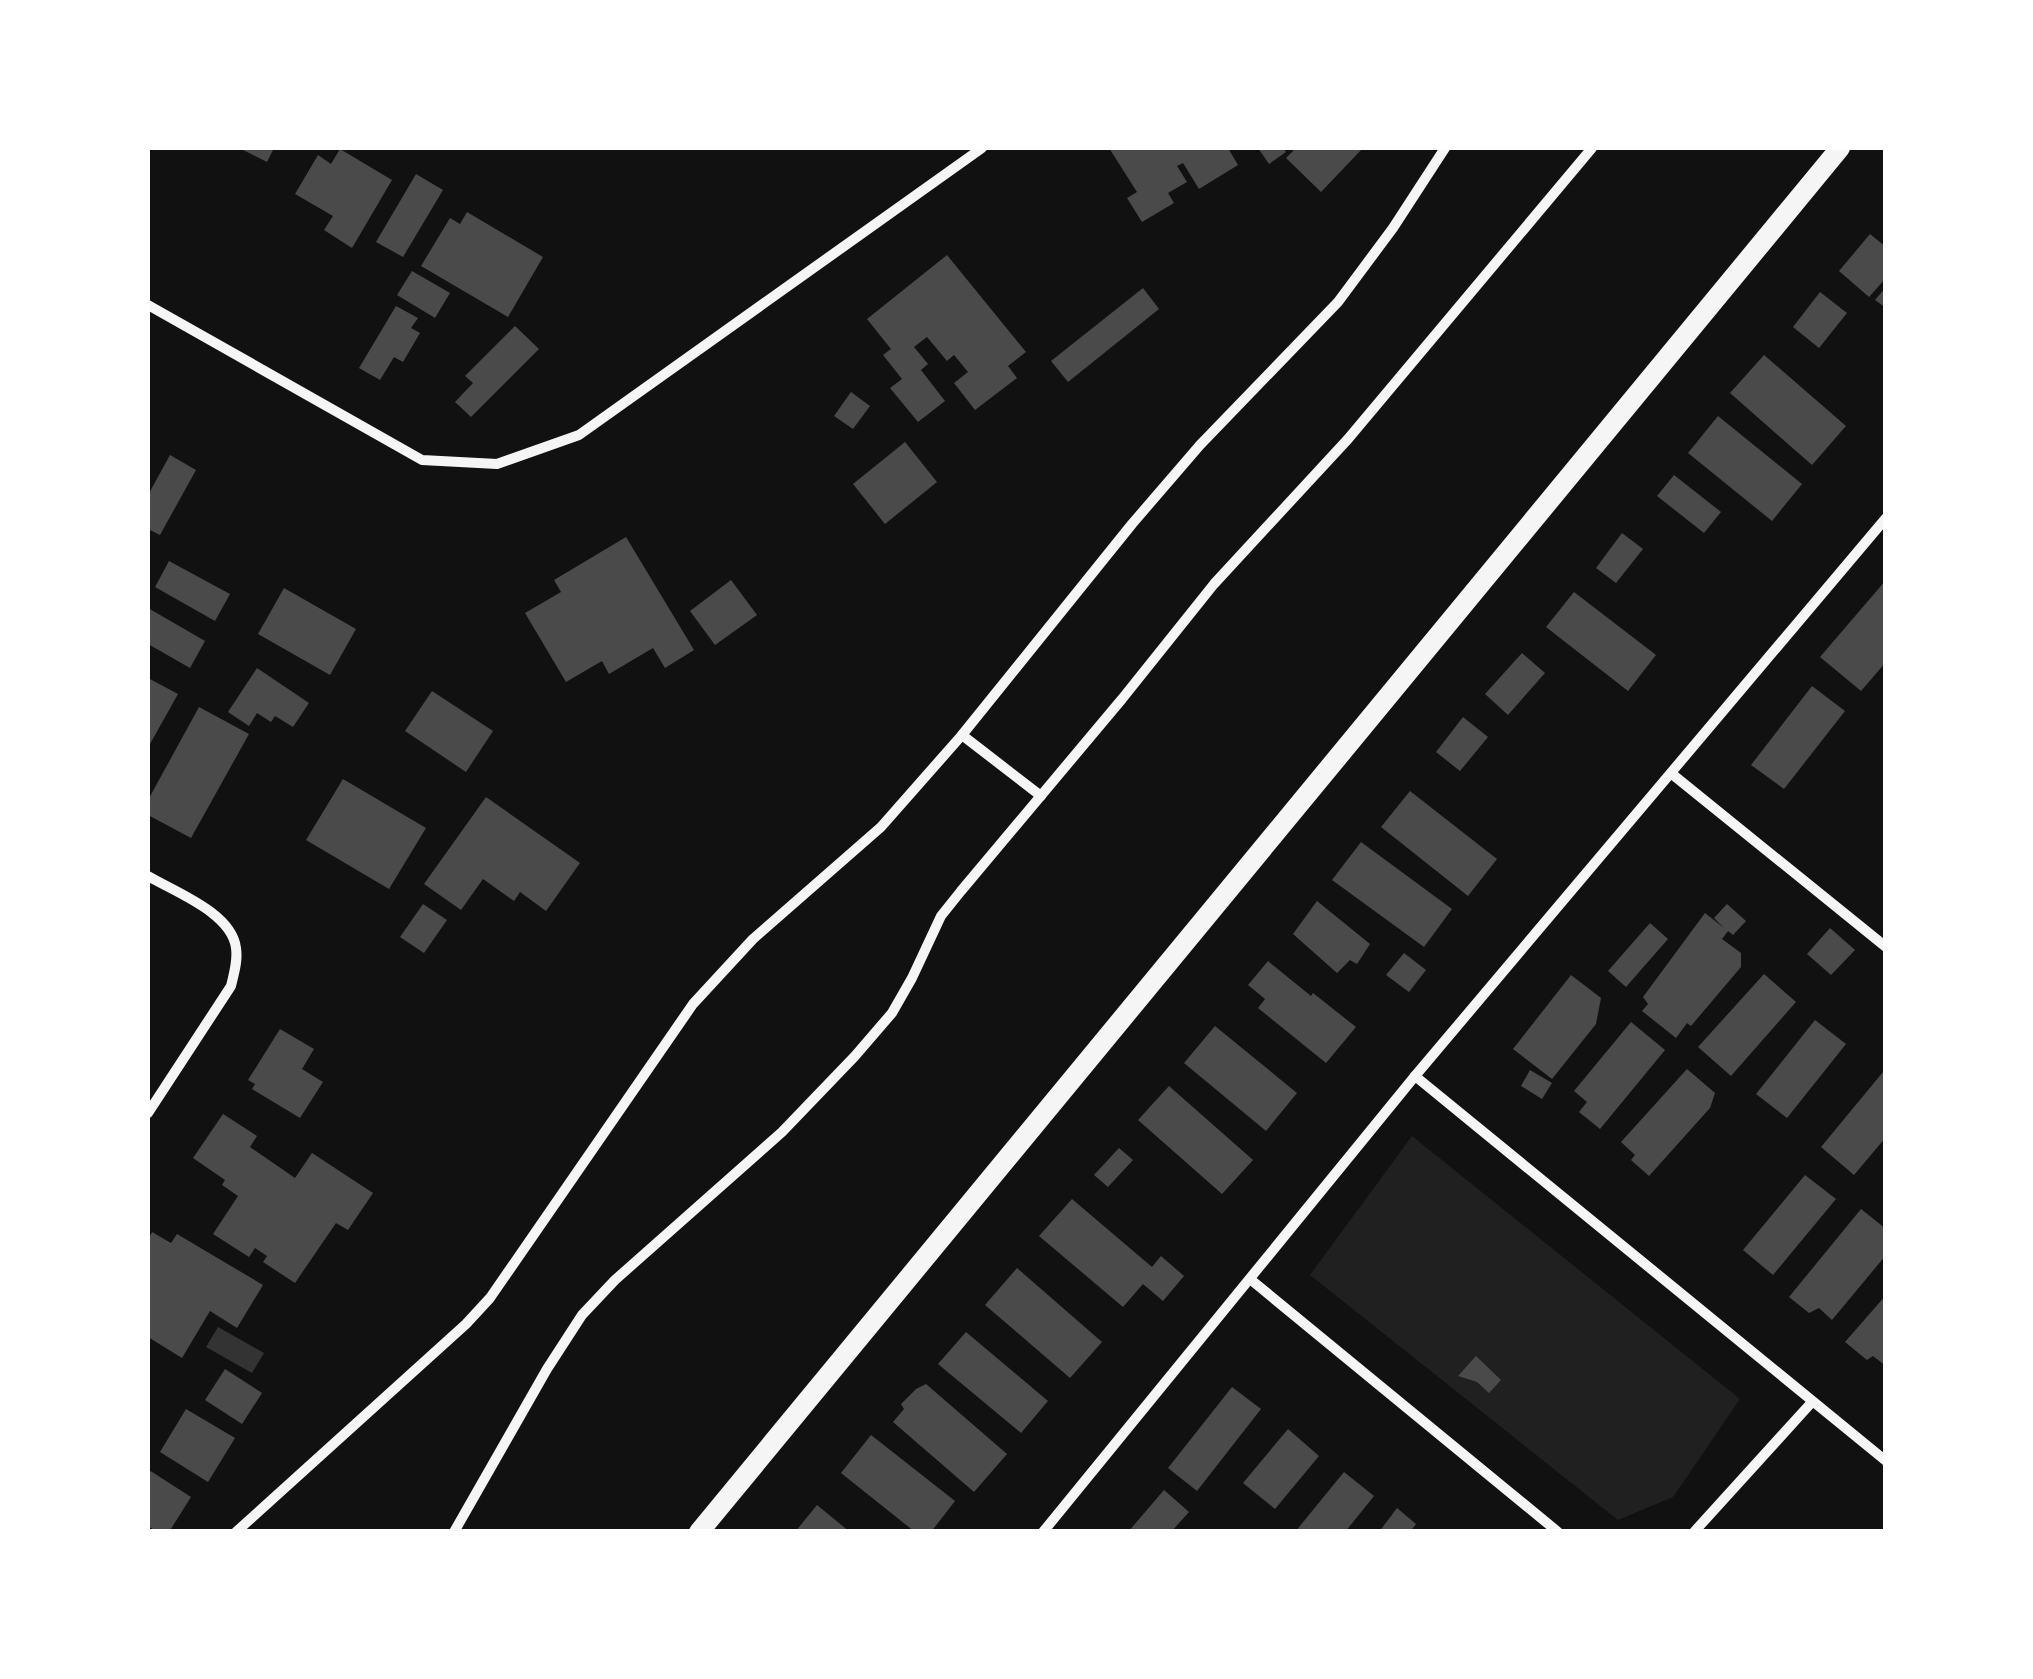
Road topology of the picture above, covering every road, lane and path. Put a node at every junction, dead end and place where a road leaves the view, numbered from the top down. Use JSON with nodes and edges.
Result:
{"nodes":[{"id":1,"x":982,"y":148,"type":"edge"},
{"id":2,"x":1445,"y":148,"type":"edge"},
{"id":3,"x":1592,"y":148,"type":"edge"},
{"id":4,"x":1840,"y":148,"type":"edge"},
{"id":5,"x":148,"y":305,"type":"edge"},
{"id":6,"x":1886,"y":518,"type":"edge"},
{"id":7,"x":962,"y":735,"type":"junction"},
{"id":8,"x":1672,"y":774,"type":"junction"},
{"id":9,"x":1041,"y":796,"type":"junction"},
{"id":10,"x":148,"y":876,"type":"edge"},
{"id":11,"x":1886,"y":947,"type":"edge"},
{"id":12,"x":1415,"y":1076,"type":"junction"},
{"id":13,"x":148,"y":1114,"type":"edge"},
{"id":14,"x":1250,"y":1279,"type":"junction"},
{"id":15,"x":1812,"y":1402,"type":"junction"},
{"id":16,"x":1886,"y":1461,"type":"edge"},
{"id":17,"x":236,"y":1532,"type":"edge"},
{"id":18,"x":454,"y":1532,"type":"edge"},
{"id":19,"x":700,"y":1532,"type":"edge"},
{"id":20,"x":1043,"y":1532,"type":"edge"},
{"id":21,"x":1558,"y":1532,"type":"edge"},
{"id":22,"x":1694,"y":1532,"type":"edge"}],
"edges":[{"from":1,"to":5,"type":"street"},
{"from":2,"to":7,"type":"street"},
{"from":3,"to":9,"type":"street"},
{"from":4,"to":19,"type":"main road"},
{"from":6,"to":8,"type":"street"},
{"from":7,"to":9,"type":"street"},
{"from":7,"to":17,"type":"street"},
{"from":8,"to":11,"type":"street"},
{"from":8,"to":12,"type":"street"},
{"from":9,"to":18,"type":"street"},
{"from":10,"to":13,"type":"street"},
{"from":12,"to":14,"type":"street"},
{"from":12,"to":15,"type":"street"},
{"from":14,"to":20,"type":"street"},
{"from":14,"to":21,"type":"street"},
{"from":15,"to":16,"type":"street"},
{"from":15,"to":22,"type":"street"}]}
